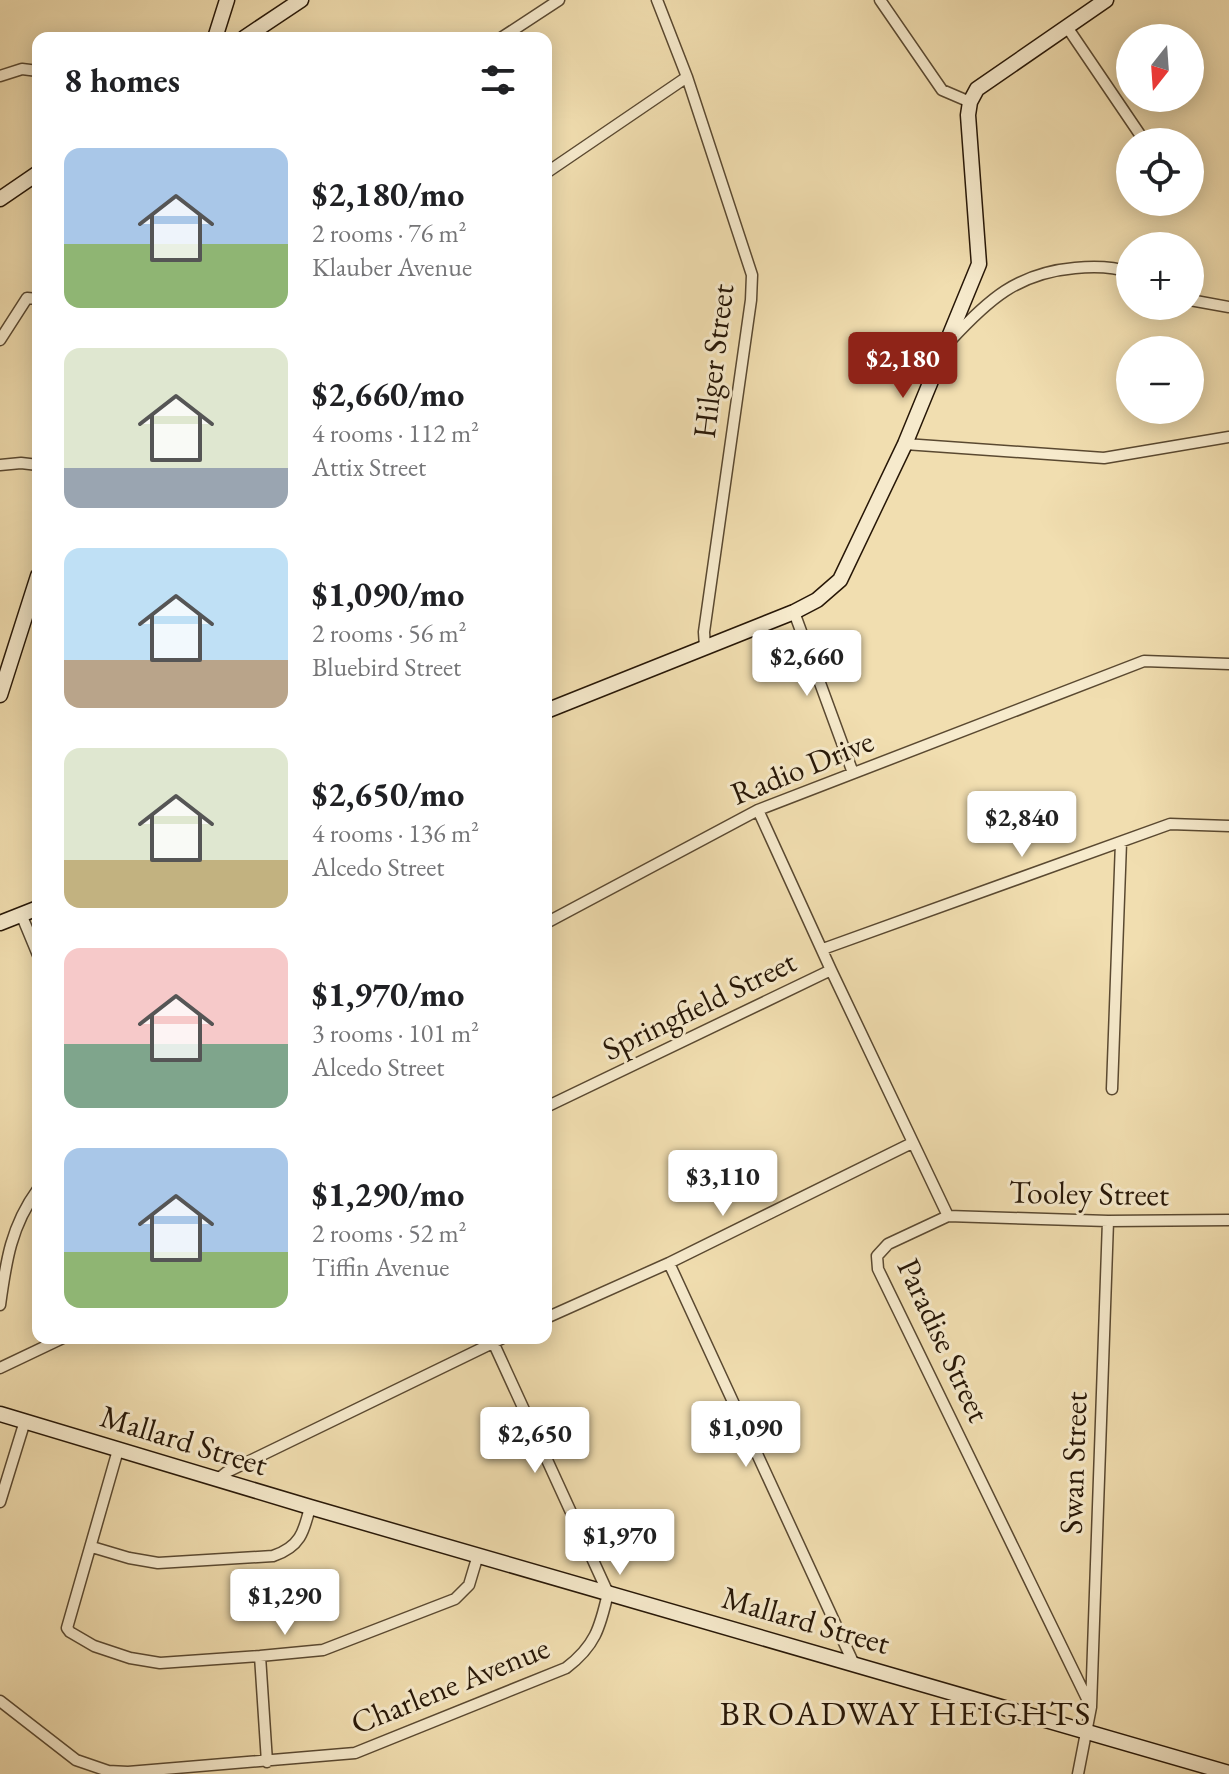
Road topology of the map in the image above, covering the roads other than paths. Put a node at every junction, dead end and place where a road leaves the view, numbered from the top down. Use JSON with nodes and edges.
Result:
{"nodes":[{"id":1,"x":227,"y":0,"type":"edge"},
{"id":2,"x":301,"y":0,"type":"edge"},
{"id":3,"x":559,"y":0,"type":"edge"},
{"id":4,"x":657,"y":0,"type":"edge"},
{"id":5,"x":880,"y":0,"type":"edge"},
{"id":6,"x":1106,"y":0,"type":"edge"},
{"id":7,"x":1067,"y":27,"type":"junction"},
{"id":8,"x":217,"y":32,"type":"edge"},
{"id":9,"x":253,"y":32,"type":"edge"},
{"id":10,"x":510,"y":32,"type":"edge"},
{"id":11,"x":32,"y":70,"type":"edge"},
{"id":12,"x":0,"y":76,"type":"edge"},
{"id":13,"x":687,"y":77,"type":"junction"},
{"id":14,"x":970,"y":102,"type":"junction"},
{"id":15,"x":1136,"y":128,"type":"edge"},
{"id":16,"x":552,"y":169,"type":"edge"},
{"id":17,"x":32,"y":177,"type":"edge"},
{"id":18,"x":0,"y":199,"type":"edge"},
{"id":19,"x":1116,"y":267,"type":"edge"},
{"id":20,"x":32,"y":298,"type":"edge"},
{"id":21,"x":1204,"y":303,"type":"edge"},
{"id":22,"x":1229,"y":307,"type":"edge"},
{"id":23,"x":0,"y":340,"type":"edge"},
{"id":24,"x":941,"y":360,"type":"junction"},
{"id":25,"x":1229,"y":437,"type":"edge"},
{"id":26,"x":905,"y":444,"type":"junction"},
{"id":27,"x":32,"y":464,"type":"edge"},
{"id":28,"x":0,"y":465,"type":"edge"},
{"id":29,"x":32,"y":595,"type":"edge"},
{"id":30,"x":794,"y":612,"type":"junction"},
{"id":31,"x":705,"y":647,"type":"junction"},
{"id":32,"x":1229,"y":664,"type":"edge"},
{"id":33,"x":0,"y":695,"type":"edge"},
{"id":34,"x":552,"y":709,"type":"edge"},
{"id":35,"x":853,"y":773,"type":"junction"},
{"id":36,"x":758,"y":810,"type":"junction"},
{"id":37,"x":1229,"y":826,"type":"edge"},
{"id":38,"x":1121,"y":842,"type":"junction"},
{"id":39,"x":32,"y":910,"type":"edge"},
{"id":40,"x":21,"y":914,"type":"junction"},
{"id":41,"x":552,"y":920,"type":"edge"},
{"id":42,"x":0,"y":923,"type":"edge"},
{"id":43,"x":32,"y":941,"type":"edge"},
{"id":44,"x":823,"y":949,"type":"junction"},
{"id":45,"x":831,"y":970,"type":"junction"},
{"id":46,"x":1112,"y":1089,"type":"dead end"},
{"id":47,"x":552,"y":1104,"type":"edge"},
{"id":48,"x":912,"y":1143,"type":"junction"},
{"id":49,"x":32,"y":1197,"type":"edge"},
{"id":50,"x":948,"y":1216,"type":"junction"},
{"id":51,"x":1229,"y":1220,"type":"edge"},
{"id":52,"x":1108,"y":1221,"type":"junction"},
{"id":53,"x":669,"y":1263,"type":"junction"},
{"id":54,"x":0,"y":1305,"type":"edge"},
{"id":55,"x":552,"y":1315,"type":"edge"},
{"id":56,"x":50,"y":1344,"type":"edge"},
{"id":57,"x":490,"y":1344,"type":"edge"},
{"id":58,"x":500,"y":1344,"type":"edge"},
{"id":59,"x":0,"y":1368,"type":"edge"},
{"id":60,"x":0,"y":1414,"type":"edge"},
{"id":61,"x":25,"y":1421,"type":"junction"},
{"id":62,"x":118,"y":1450,"type":"junction"},
{"id":63,"x":218,"y":1479,"type":"junction"},
{"id":64,"x":0,"y":1502,"type":"edge"},
{"id":65,"x":310,"y":1507,"type":"junction"},
{"id":66,"x":92,"y":1547,"type":"junction"},
{"id":67,"x":478,"y":1555,"type":"junction"},
{"id":68,"x":608,"y":1593,"type":"junction"},
{"id":69,"x":260,"y":1656,"type":"junction"},
{"id":70,"x":853,"y":1662,"type":"junction"},
{"id":71,"x":0,"y":1701,"type":"edge"},
{"id":72,"x":1091,"y":1707,"type":"junction"},
{"id":73,"x":1088,"y":1733,"type":"junction"},
{"id":74,"x":267,"y":1762,"type":"junction"},
{"id":75,"x":1229,"y":1773,"type":"edge"},
{"id":76,"x":1078,"y":1774,"type":"edge"}],
"edges":[{"from":1,"to":8,"type":"street"},
{"from":2,"to":9,"type":"street"},
{"from":3,"to":10,"type":"street"},
{"from":4,"to":13,"type":"street","name":"Hilger Street"},
{"from":5,"to":14,"type":"street"},
{"from":6,"to":7,"type":"street"},
{"from":7,"to":14,"type":"street"},
{"from":7,"to":15,"type":"street"},
{"from":11,"to":12,"type":"street"},
{"from":13,"to":16,"type":"street"},
{"from":13,"to":31,"type":"street","name":"Hilger Street"},
{"from":14,"to":24,"type":"street"},
{"from":17,"to":18,"type":"street"},
{"from":19,"to":24,"type":"street"},
{"from":20,"to":23,"type":"street"},
{"from":21,"to":22,"type":"street"},
{"from":24,"to":26,"type":"street"},
{"from":25,"to":26,"type":"street"},
{"from":26,"to":30,"type":"street"},
{"from":27,"to":28,"type":"street"},
{"from":29,"to":33,"type":"street"},
{"from":30,"to":31,"type":"street"},
{"from":30,"to":35,"type":"street"},
{"from":31,"to":34,"type":"street"},
{"from":32,"to":35,"type":"street","name":"Radio Drive"},
{"from":35,"to":36,"type":"street","name":"Radio Drive"},
{"from":36,"to":41,"type":"street","name":"Radio Drive"},
{"from":36,"to":44,"type":"street","name":"Paradise Street"},
{"from":37,"to":38,"type":"street","name":"Springfield Street"},
{"from":38,"to":44,"type":"street","name":"Springfield Street"},
{"from":38,"to":46,"type":"street"},
{"from":39,"to":40,"type":"street"},
{"from":40,"to":42,"type":"street"},
{"from":40,"to":43,"type":"street"},
{"from":44,"to":45,"type":"street","name":"Paradise Street"},
{"from":45,"to":47,"type":"street","name":"Springfield Street"},
{"from":45,"to":48,"type":"street","name":"Paradise Street"},
{"from":48,"to":50,"type":"street","name":"Paradise Street"},
{"from":48,"to":53,"type":"street"},
{"from":49,"to":54,"type":"street"},
{"from":50,"to":52,"type":"street","name":"Tooley Street"},
{"from":50,"to":72,"type":"street","name":"Paradise Street"},
{"from":51,"to":52,"type":"street","name":"Tooley Street"},
{"from":52,"to":72,"type":"street","name":"Swan Street"},
{"from":53,"to":55,"type":"street"},
{"from":53,"to":70,"type":"street"},
{"from":56,"to":59,"type":"street"},
{"from":57,"to":63,"type":"street"},
{"from":58,"to":68,"type":"street"},
{"from":60,"to":61,"type":"street","name":"Mallard Street"},
{"from":61,"to":62,"type":"street","name":"Mallard Street"},
{"from":61,"to":64,"type":"street"},
{"from":62,"to":63,"type":"street","name":"Mallard Street"},
{"from":62,"to":66,"type":"street"},
{"from":63,"to":65,"type":"street","name":"Mallard Street"},
{"from":65,"to":66,"type":"street"},
{"from":65,"to":67,"type":"street","name":"Mallard Street"},
{"from":66,"to":69,"type":"street"},
{"from":67,"to":68,"type":"street","name":"Mallard Street"},
{"from":67,"to":69,"type":"street"},
{"from":68,"to":70,"type":"street","name":"Mallard Street"},
{"from":68,"to":74,"type":"street","name":"Charlene Avenue"},
{"from":69,"to":74,"type":"street"},
{"from":70,"to":73,"type":"street","name":"Mallard Street"},
{"from":71,"to":74,"type":"street","name":"Charlene Avenue"},
{"from":72,"to":73,"type":"street","name":"Swan Street"},
{"from":73,"to":75,"type":"street","name":"Mallard Street"},
{"from":73,"to":76,"type":"street","name":"Swan Street"}]}
